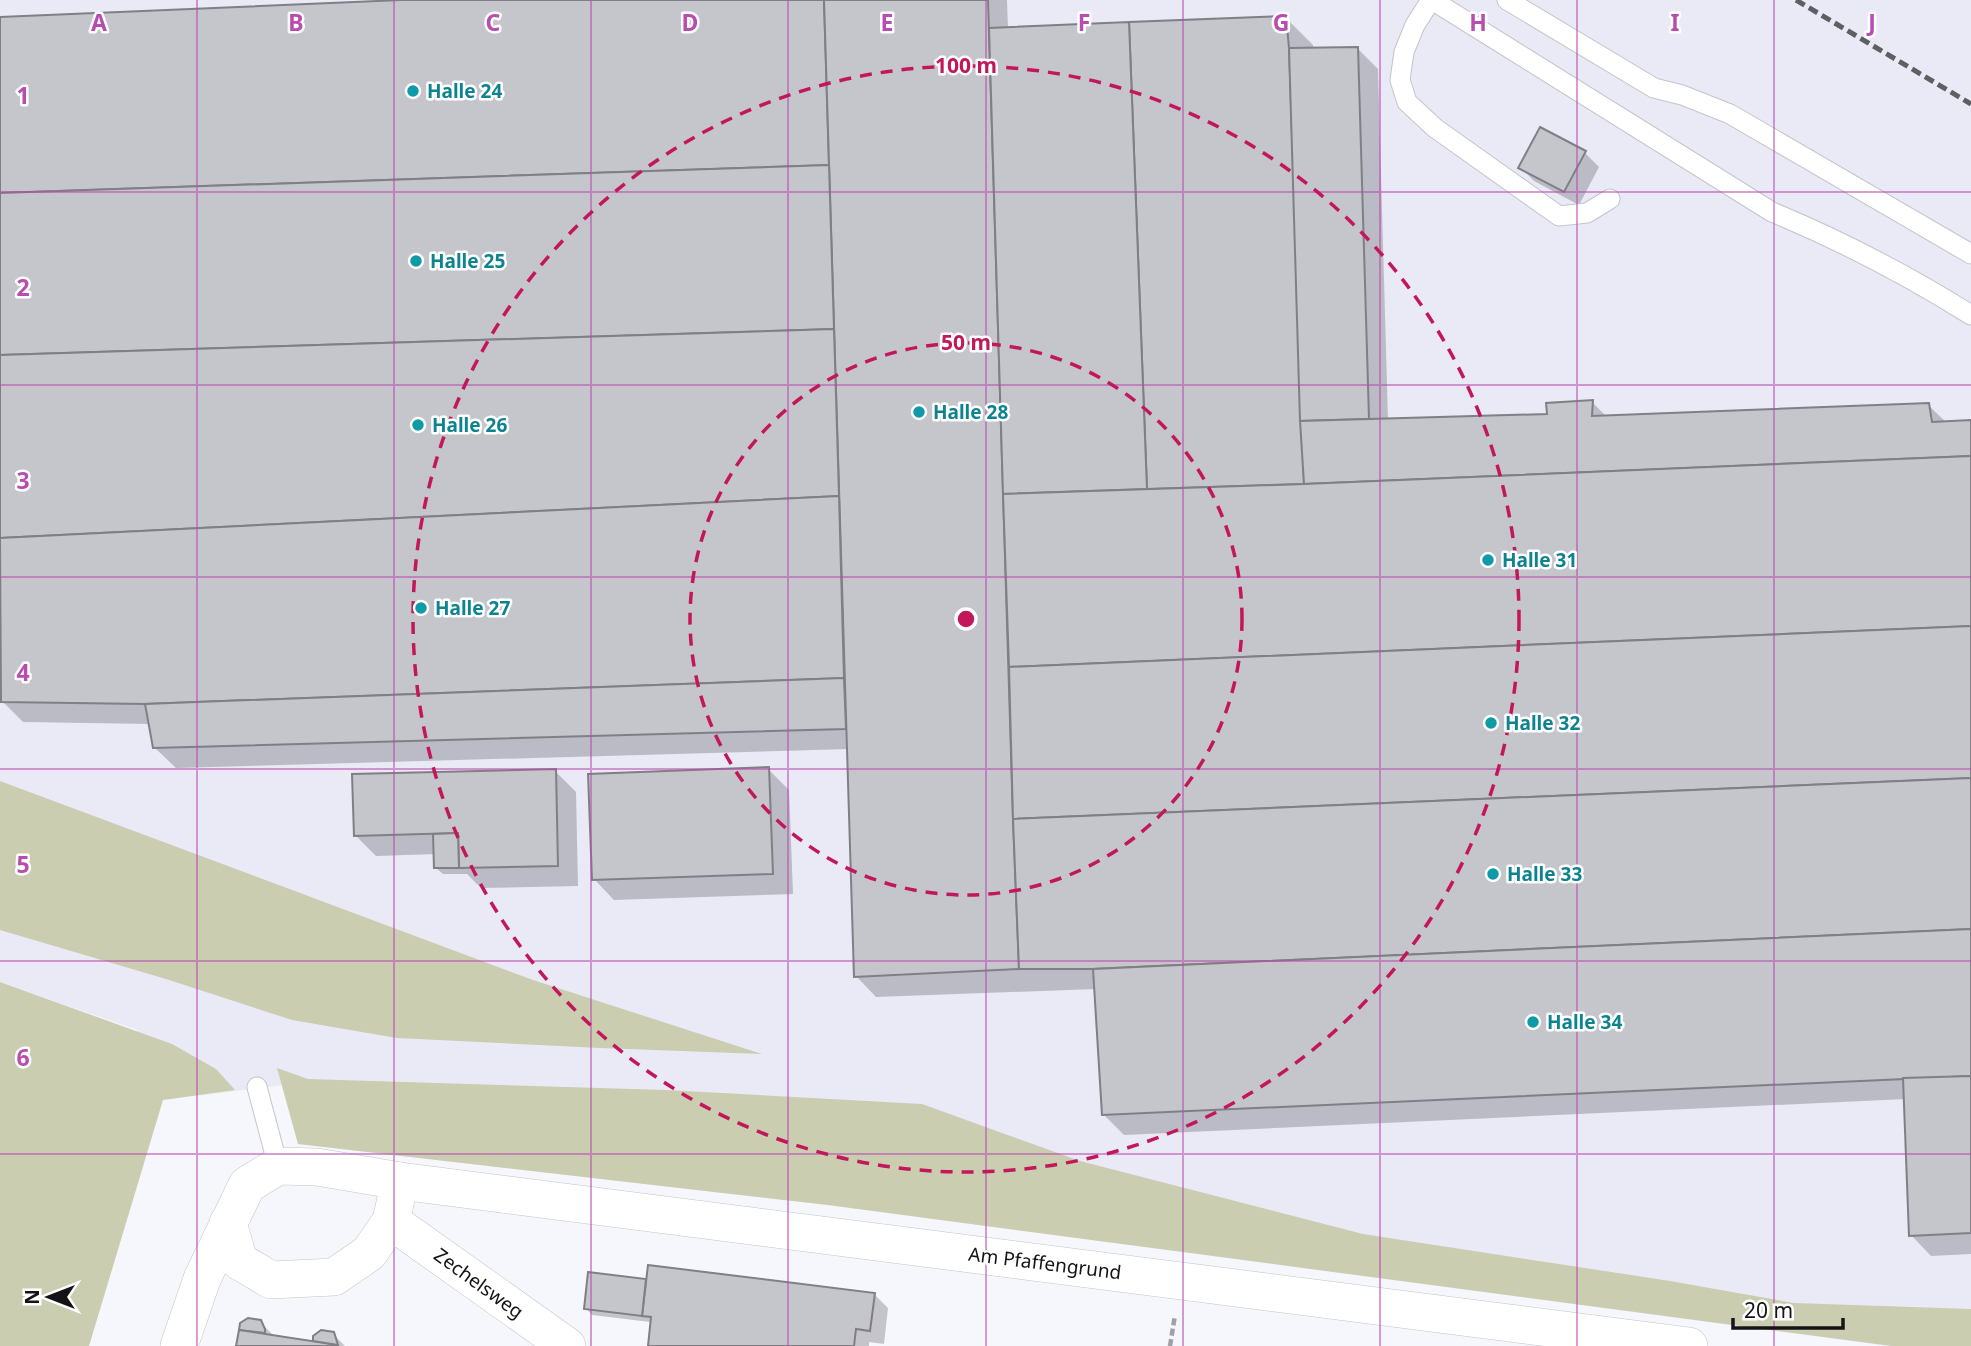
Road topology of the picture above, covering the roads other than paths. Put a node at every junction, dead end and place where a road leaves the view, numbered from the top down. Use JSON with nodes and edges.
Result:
{"nodes":[{"id":1,"x":1432,"y":0,"type":"edge"},
{"id":2,"x":1507,"y":0,"type":"edge"},
{"id":3,"x":1610,"y":200,"type":"dead end"},
{"id":4,"x":1971,"y":254,"type":"edge"},
{"id":5,"x":1964,"y":311,"type":"edge"},
{"id":6,"x":1971,"y":333,"type":"edge"},
{"id":7,"x":257,"y":1087,"type":"dead end"},
{"id":8,"x":278,"y":1166,"type":"junction"},
{"id":9,"x":400,"y":1181,"type":"junction"},
{"id":10,"x":391,"y":1221,"type":"junction"},
{"id":11,"x":228,"y":1223,"type":"junction"},
{"id":12,"x":179,"y":1346,"type":"edge"},
{"id":13,"x":566,"y":1346,"type":"edge"},
{"id":14,"x":1689,"y":1346,"type":"edge"}],
"edges":[{"from":1,"to":3,"type":"lane"},
{"from":1,"to":5,"type":"lane"},
{"from":2,"to":4,"type":"lane"},
{"from":5,"to":6,"type":"lane"},
{"from":7,"to":8,"type":"lane"},
{"from":8,"to":9,"type":"street","name":"Am Pfaffengrund"},
{"from":8,"to":11,"type":"street"},
{"from":9,"to":10,"type":"street"},
{"from":9,"to":14,"type":"street","name":"Am Pfaffengrund"},
{"from":10,"to":11,"type":"street"},
{"from":10,"to":13,"type":"street","name":"Zechelsweg"},
{"from":11,"to":12,"type":"street"}]}
